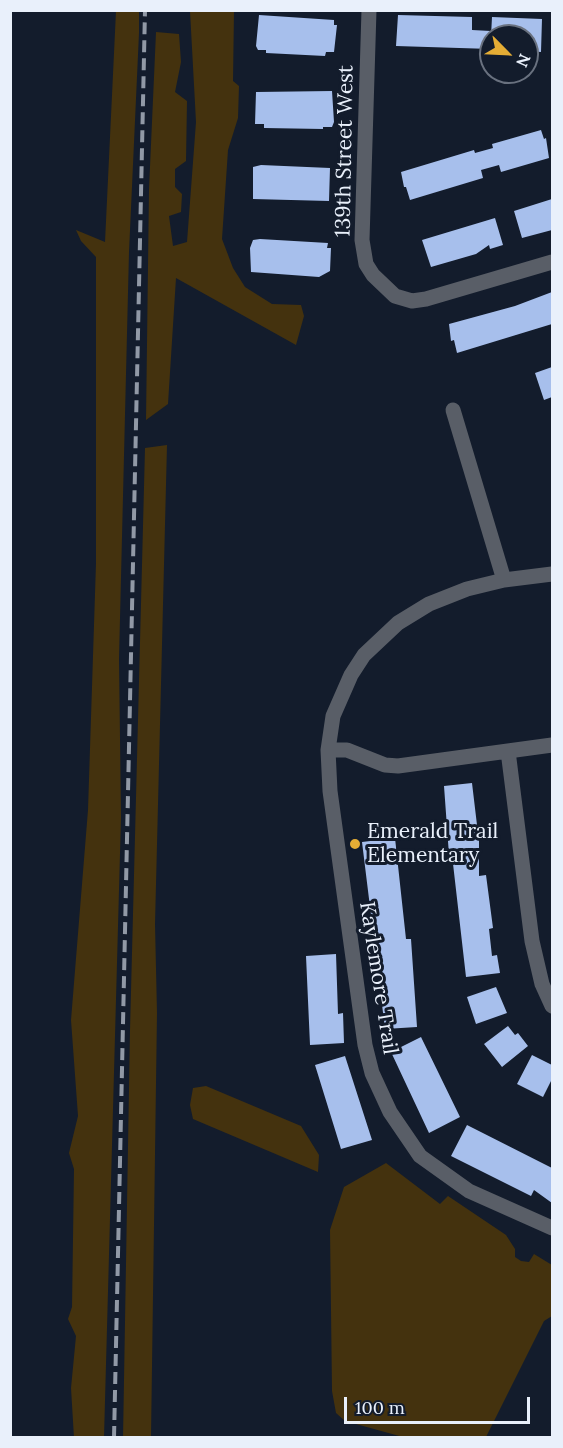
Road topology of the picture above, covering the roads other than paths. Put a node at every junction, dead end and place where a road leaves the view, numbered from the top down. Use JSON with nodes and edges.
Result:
{"nodes":[{"id":1,"x":369,"y":10,"type":"edge"},
{"id":2,"x":552,"y":262,"type":"edge"},
{"id":3,"x":453,"y":410,"type":"dead end"},
{"id":4,"x":552,"y":574,"type":"edge"},
{"id":5,"x":504,"y":580,"type":"junction"},
{"id":6,"x":552,"y":745,"type":"edge"},
{"id":7,"x":328,"y":750,"type":"junction"},
{"id":8,"x":508,"y":751,"type":"junction"},
{"id":9,"x":552,"y":1006,"type":"edge"},
{"id":10,"x":552,"y":1228,"type":"edge"}],
"edges":[{"from":1,"to":2,"type":"street","name":"139th Street West"},
{"from":3,"to":5,"type":"street"},
{"from":4,"to":5,"type":"street","name":"Kaylemore Trail"},
{"from":5,"to":7,"type":"street","name":"Kaylemore Trail"},
{"from":6,"to":8,"type":"street"},
{"from":7,"to":8,"type":"street"},
{"from":7,"to":10,"type":"street","name":"Kaylemore Trail"},
{"from":8,"to":9,"type":"street"}]}
